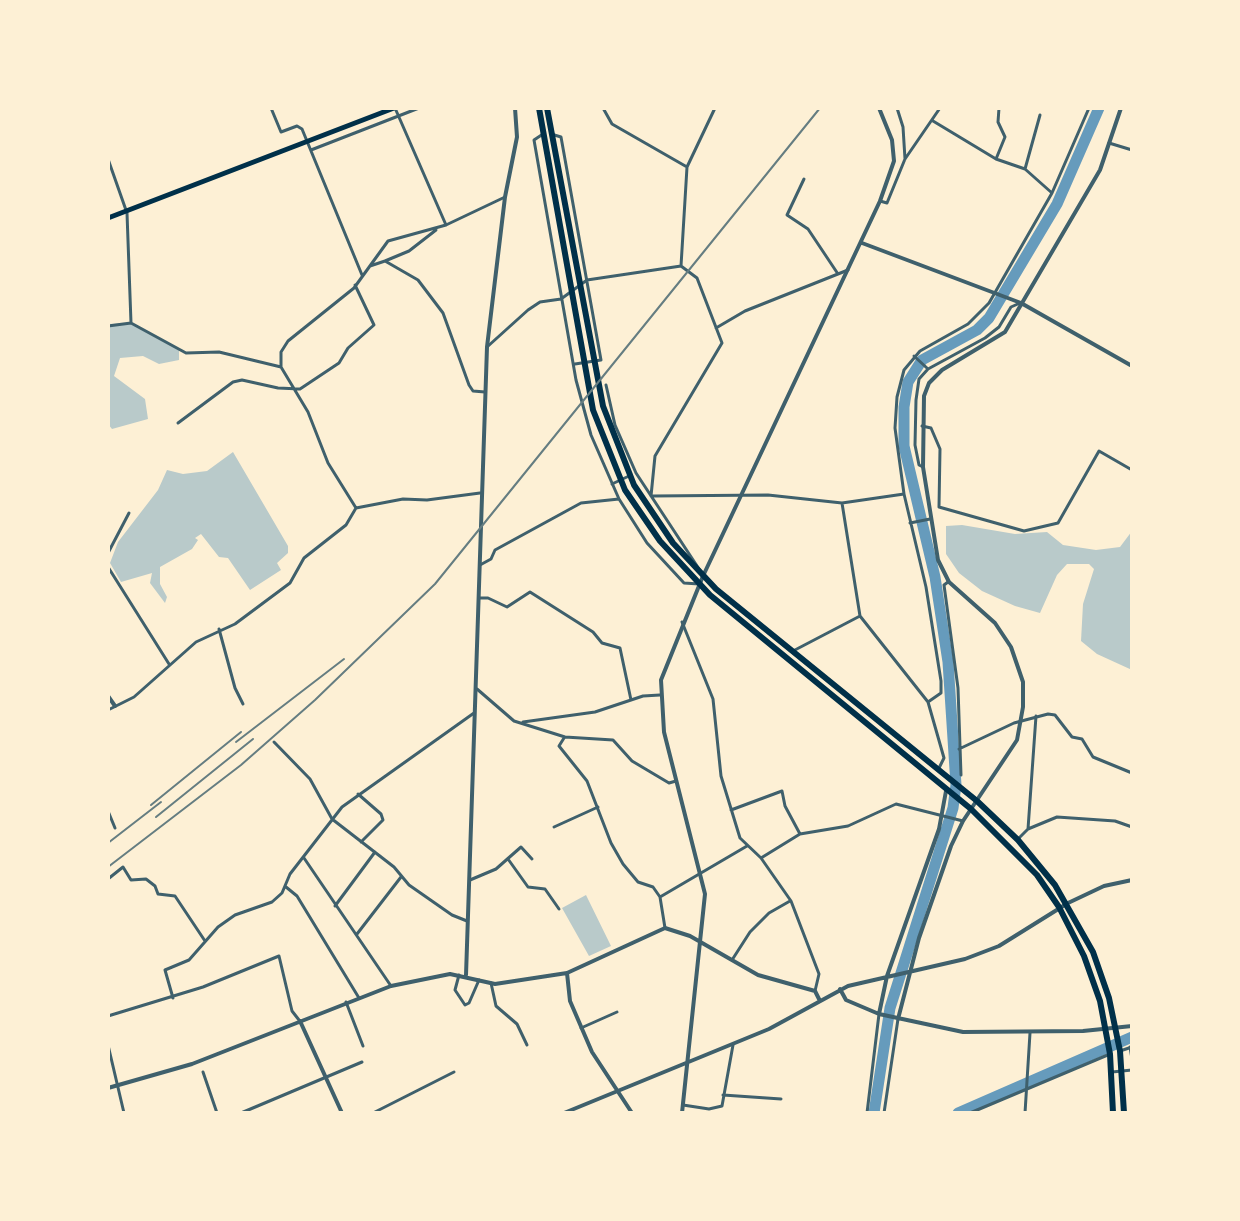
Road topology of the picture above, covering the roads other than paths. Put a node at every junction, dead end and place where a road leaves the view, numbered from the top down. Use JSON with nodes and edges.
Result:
{"nodes":[{"id":1,"x":271,"y":108,"type":"edge"},
{"id":2,"x":395,"y":108,"type":"edge"},
{"id":3,"x":419,"y":108,"type":"edge"},
{"id":4,"x":515,"y":108,"type":"edge"},
{"id":5,"x":539,"y":108,"type":"edge"},
{"id":6,"x":547,"y":108,"type":"edge"},
{"id":7,"x":603,"y":108,"type":"edge"},
{"id":8,"x":715,"y":108,"type":"edge"},
{"id":9,"x":879,"y":108,"type":"edge"},
{"id":10,"x":897,"y":108,"type":"edge"},
{"id":11,"x":940,"y":108,"type":"edge"},
{"id":12,"x":999,"y":108,"type":"edge"},
{"id":13,"x":1089,"y":108,"type":"edge"},
{"id":14,"x":1121,"y":108,"type":"edge"},
{"id":15,"x":398,"y":115,"type":"junction"},
{"id":16,"x":1040,"y":115,"type":"dead end"},
{"id":17,"x":931,"y":121,"type":"junction"},
{"id":18,"x":547,"y":134,"type":"junction"},
{"id":19,"x":308,"y":142,"type":"junction"},
{"id":20,"x":1109,"y":143,"type":"junction"},
{"id":21,"x":311,"y":150,"type":"junction"},
{"id":22,"x":1132,"y":150,"type":"edge"},
{"id":23,"x":108,"y":159,"type":"edge"},
{"id":24,"x":905,"y":159,"type":"junction"},
{"id":25,"x":996,"y":159,"type":"junction"},
{"id":26,"x":687,"y":167,"type":"junction"},
{"id":27,"x":1025,"y":169,"type":"junction"},
{"id":28,"x":804,"y":179,"type":"dead end"},
{"id":29,"x":1052,"y":193,"type":"junction"},
{"id":30,"x":505,"y":197,"type":"junction"},
{"id":31,"x":880,"y":201,"type":"junction"},
{"id":32,"x":127,"y":213,"type":"junction"},
{"id":33,"x":108,"y":218,"type":"edge"},
{"id":34,"x":446,"y":225,"type":"junction"},
{"id":35,"x":438,"y":227,"type":"junction"},
{"id":36,"x":861,"y":243,"type":"junction"},
{"id":37,"x":385,"y":261,"type":"junction"},
{"id":38,"x":681,"y":266,"type":"junction"},
{"id":39,"x":367,"y":267,"type":"junction"},
{"id":40,"x":848,"y":270,"type":"junction"},
{"id":41,"x":838,"y":274,"type":"junction"},
{"id":42,"x":362,"y":275,"type":"junction"},
{"id":43,"x":587,"y":280,"type":"junction"},
{"id":44,"x":355,"y":285,"type":"junction"},
{"id":45,"x":995,"y":294,"type":"junction"},
{"id":46,"x":561,"y":299,"type":"junction"},
{"id":47,"x":1021,"y":303,"type":"junction"},
{"id":48,"x":131,"y":323,"type":"junction"},
{"id":49,"x":108,"y":326,"type":"edge"},
{"id":50,"x":716,"y":328,"type":"junction"},
{"id":51,"x":487,"y":347,"type":"junction"},
{"id":52,"x":915,"y":357,"type":"junction"},
{"id":53,"x":575,"y":364,"type":"junction"},
{"id":54,"x":1132,"y":366,"type":"edge"},
{"id":55,"x":281,"y":367,"type":"junction"},
{"id":56,"x":927,"y":368,"type":"junction"},
{"id":57,"x":606,"y":385,"type":"dead end"},
{"id":58,"x":294,"y":389,"type":"junction"},
{"id":59,"x":485,"y":392,"type":"junction"},
{"id":60,"x":178,"y":423,"type":"dead end"},
{"id":61,"x":615,"y":425,"type":"junction"},
{"id":62,"x":922,"y":426,"type":"junction"},
{"id":63,"x":591,"y":435,"type":"junction"},
{"id":64,"x":923,"y":467,"type":"junction"},
{"id":65,"x":1132,"y":470,"type":"edge"},
{"id":66,"x":636,"y":473,"type":"junction"},
{"id":67,"x":612,"y":484,"type":"junction"},
{"id":68,"x":480,"y":493,"type":"junction"},
{"id":69,"x":904,"y":494,"type":"junction"},
{"id":70,"x":651,"y":496,"type":"junction"},
{"id":71,"x":739,"y":497,"type":"junction"},
{"id":72,"x":619,"y":499,"type":"junction"},
{"id":73,"x":842,"y":503,"type":"junction"},
{"id":74,"x":356,"y":508,"type":"junction"},
{"id":75,"x":129,"y":513,"type":"dead end"},
{"id":76,"x":928,"y":519,"type":"junction"},
{"id":77,"x":910,"y":523,"type":"junction"},
{"id":78,"x":108,"y":553,"type":"edge"},
{"id":79,"x":480,"y":565,"type":"junction"},
{"id":80,"x":108,"y":567,"type":"edge"},
{"id":81,"x":703,"y":576,"type":"junction"},
{"id":82,"x":949,"y":582,"type":"junction"},
{"id":83,"x":699,"y":584,"type":"junction"},
{"id":84,"x":479,"y":598,"type":"junction"},
{"id":85,"x":860,"y":616,"type":"junction"},
{"id":86,"x":682,"y":622,"type":"junction"},
{"id":87,"x":219,"y":629,"type":"junction"},
{"id":88,"x":793,"y":651,"type":"junction"},
{"id":89,"x":169,"y":664,"type":"junction"},
{"id":90,"x":477,"y":689,"type":"junction"},
{"id":91,"x":660,"y":695,"type":"junction"},
{"id":92,"x":108,"y":696,"type":"edge"},
{"id":93,"x":631,"y":700,"type":"junction"},
{"id":94,"x":928,"y":702,"type":"junction"},
{"id":95,"x":243,"y":704,"type":"dead end"},
{"id":96,"x":115,"y":706,"type":"junction"},
{"id":97,"x":108,"y":710,"type":"edge"},
{"id":98,"x":476,"y":712,"type":"junction"},
{"id":99,"x":1036,"y":716,"type":"junction"},
{"id":100,"x":1021,"y":721,"type":"junction"},
{"id":101,"x":523,"y":722,"type":"junction"},
{"id":102,"x":565,"y":737,"type":"junction"},
{"id":103,"x":274,"y":742,"type":"dead end"},
{"id":104,"x":959,"y":749,"type":"junction"},
{"id":105,"x":940,"y":773,"type":"junction"},
{"id":106,"x":1132,"y":773,"type":"edge"},
{"id":107,"x":961,"y":775,"type":"dead end"},
{"id":108,"x":677,"y":781,"type":"junction"},
{"id":109,"x":947,"y":790,"type":"junction"},
{"id":110,"x":358,"y":794,"type":"junction"},
{"id":111,"x":977,"y":801,"type":"junction"},
{"id":112,"x":599,"y":807,"type":"junction"},
{"id":113,"x":971,"y":809,"type":"junction"},
{"id":114,"x":731,"y":810,"type":"junction"},
{"id":115,"x":108,"y":811,"type":"edge"},
{"id":116,"x":942,"y":816,"type":"junction"},
{"id":117,"x":332,"y":819,"type":"junction"},
{"id":118,"x":963,"y":821,"type":"junction"},
{"id":119,"x":554,"y":827,"type":"dead end"},
{"id":120,"x":1132,"y":827,"type":"edge"},
{"id":121,"x":115,"y":828,"type":"dead end"},
{"id":122,"x":1028,"y":829,"type":"junction"},
{"id":123,"x":800,"y":834,"type":"junction"},
{"id":124,"x":1018,"y":840,"type":"junction"},
{"id":125,"x":361,"y":843,"type":"junction"},
{"id":126,"x":747,"y":846,"type":"junction"},
{"id":127,"x":375,"y":852,"type":"junction"},
{"id":128,"x":304,"y":858,"type":"junction"},
{"id":129,"x":761,"y":858,"type":"junction"},
{"id":130,"x":508,"y":859,"type":"junction"},
{"id":131,"x":532,"y":859,"type":"dead end"},
{"id":132,"x":702,"y":873,"type":"junction"},
{"id":133,"x":401,"y":877,"type":"junction"},
{"id":134,"x":108,"y":879,"type":"edge"},
{"id":135,"x":470,"y":880,"type":"junction"},
{"id":136,"x":1132,"y":880,"type":"edge"},
{"id":137,"x":286,"y":887,"type":"junction"},
{"id":138,"x":660,"y":897,"type":"junction"},
{"id":139,"x":791,"y":901,"type":"junction"},
{"id":140,"x":1068,"y":903,"type":"junction"},
{"id":141,"x":335,"y":906,"type":"junction"},
{"id":142,"x":1059,"y":907,"type":"junction"},
{"id":143,"x":559,"y":909,"type":"dead end"},
{"id":144,"x":468,"y":921,"type":"junction"},
{"id":145,"x":665,"y":928,"type":"junction"},
{"id":146,"x":357,"y":934,"type":"junction"},
{"id":147,"x":206,"y":941,"type":"junction"},
{"id":148,"x":702,"y":945,"type":"junction"},
{"id":149,"x":732,"y":960,"type":"junction"},
{"id":150,"x":908,"y":972,"type":"junction"},
{"id":151,"x":567,"y":973,"type":"junction"},
{"id":152,"x":459,"y":975,"type":"junction"},
{"id":153,"x":466,"y":975,"type":"junction"},
{"id":154,"x":888,"y":976,"type":"junction"},
{"id":155,"x":479,"y":980,"type":"junction"},
{"id":156,"x":491,"y":983,"type":"junction"},
{"id":157,"x":391,"y":986,"type":"junction"},
{"id":158,"x":840,"y":989,"type":"junction"},
{"id":159,"x":815,"y":991,"type":"junction"},
{"id":160,"x":173,"y":998,"type":"junction"},
{"id":161,"x":359,"y":998,"type":"junction"},
{"id":162,"x":819,"y":999,"type":"junction"},
{"id":163,"x":346,"y":1002,"type":"junction"},
{"id":164,"x":617,"y":1012,"type":"dead end"},
{"id":165,"x":881,"y":1014,"type":"junction"},
{"id":166,"x":108,"y":1016,"type":"edge"},
{"id":167,"x":896,"y":1019,"type":"junction"},
{"id":168,"x":299,"y":1020,"type":"junction"},
{"id":169,"x":1117,"y":1026,"type":"junction"},
{"id":170,"x":1132,"y":1026,"type":"edge"},
{"id":171,"x":1107,"y":1027,"type":"junction"},
{"id":172,"x":581,"y":1028,"type":"junction"},
{"id":173,"x":1030,"y":1030,"type":"junction"},
{"id":174,"x":108,"y":1045,"type":"edge"},
{"id":175,"x":527,"y":1045,"type":"dead end"},
{"id":176,"x":733,"y":1045,"type":"junction"},
{"id":177,"x":363,"y":1046,"type":"dead end"},
{"id":178,"x":1131,"y":1047,"type":"edge"},
{"id":179,"x":1120,"y":1051,"type":"junction"},
{"id":180,"x":1110,"y":1054,"type":"junction"},
{"id":181,"x":1132,"y":1059,"type":"edge"},
{"id":182,"x":362,"y":1062,"type":"dead end"},
{"id":183,"x":687,"y":1065,"type":"junction"},
{"id":184,"x":1132,"y":1070,"type":"edge"},
{"id":185,"x":1122,"y":1071,"type":"junction"},
{"id":186,"x":203,"y":1072,"type":"dead end"},
{"id":187,"x":454,"y":1072,"type":"dead end"},
{"id":188,"x":1112,"y":1072,"type":"junction"},
{"id":189,"x":324,"y":1078,"type":"junction"},
{"id":190,"x":1026,"y":1086,"type":"junction"},
{"id":191,"x":116,"y":1087,"type":"junction"},
{"id":192,"x":108,"y":1088,"type":"edge"},
{"id":193,"x":620,"y":1091,"type":"junction"},
{"id":194,"x":723,"y":1095,"type":"junction"},
{"id":195,"x":781,"y":1099,"type":"dead end"},
{"id":196,"x":683,"y":1105,"type":"junction"},
{"id":197,"x":124,"y":1113,"type":"edge"},
{"id":198,"x":217,"y":1113,"type":"edge"},
{"id":199,"x":241,"y":1113,"type":"edge"},
{"id":200,"x":342,"y":1113,"type":"edge"},
{"id":201,"x":373,"y":1113,"type":"edge"},
{"id":202,"x":564,"y":1113,"type":"edge"},
{"id":203,"x":632,"y":1113,"type":"edge"},
{"id":204,"x":682,"y":1113,"type":"edge"},
{"id":205,"x":867,"y":1113,"type":"edge"},
{"id":206,"x":884,"y":1113,"type":"edge"},
{"id":207,"x":970,"y":1113,"type":"edge"},
{"id":208,"x":1025,"y":1113,"type":"edge"},
{"id":209,"x":1113,"y":1113,"type":"edge"},
{"id":210,"x":1124,"y":1113,"type":"edge"}],
"edges":[{"from":1,"to":19,"type":"street"},
{"from":2,"to":15,"type":"street"},
{"from":2,"to":19,"type":"main road"},
{"from":3,"to":15,"type":"street"},
{"from":4,"to":30,"type":"street"},
{"from":5,"to":18,"type":"highway"},
{"from":6,"to":18,"type":"highway"},
{"from":7,"to":26,"type":"street"},
{"from":8,"to":26,"type":"street"},
{"from":9,"to":31,"type":"street"},
{"from":10,"to":24,"type":"street"},
{"from":11,"to":17,"type":"street"},
{"from":12,"to":25,"type":"street"},
{"from":13,"to":29,"type":"street"},
{"from":14,"to":20,"type":"street"},
{"from":15,"to":21,"type":"street"},
{"from":15,"to":34,"type":"street"},
{"from":16,"to":27,"type":"street"},
{"from":17,"to":24,"type":"street"},
{"from":17,"to":25,"type":"street"},
{"from":18,"to":43,"type":"street"},
{"from":18,"to":46,"type":"street"},
{"from":18,"to":81,"type":"highway"},
{"from":18,"to":83,"type":"highway"},
{"from":19,"to":21,"type":"street"},
{"from":19,"to":32,"type":"main road"},
{"from":20,"to":22,"type":"street"},
{"from":20,"to":47,"type":"street"},
{"from":21,"to":42,"type":"street"},
{"from":23,"to":32,"type":"street"},
{"from":24,"to":31,"type":"street"},
{"from":25,"to":27,"type":"street"},
{"from":26,"to":38,"type":"street"},
{"from":27,"to":29,"type":"street"},
{"from":28,"to":41,"type":"street"},
{"from":29,"to":45,"type":"street"},
{"from":30,"to":34,"type":"street"},
{"from":30,"to":51,"type":"street"},
{"from":31,"to":36,"type":"street"},
{"from":32,"to":33,"type":"main road"},
{"from":32,"to":48,"type":"street"},
{"from":34,"to":35,"type":"street"},
{"from":35,"to":37,"type":"street"},
{"from":35,"to":39,"type":"street"},
{"from":36,"to":40,"type":"street"},
{"from":36,"to":45,"type":"street"},
{"from":37,"to":39,"type":"street"},
{"from":37,"to":59,"type":"street"},
{"from":38,"to":43,"type":"street"},
{"from":38,"to":50,"type":"street"},
{"from":39,"to":42,"type":"street"},
{"from":40,"to":41,"type":"street"},
{"from":40,"to":71,"type":"street"},
{"from":41,"to":50,"type":"street"},
{"from":42,"to":44,"type":"street"},
{"from":43,"to":46,"type":"street"},
{"from":43,"to":53,"type":"street"},
{"from":44,"to":55,"type":"street"},
{"from":44,"to":58,"type":"street"},
{"from":45,"to":47,"type":"street"},
{"from":45,"to":52,"type":"street"},
{"from":46,"to":51,"type":"street"},
{"from":46,"to":53,"type":"street"},
{"from":47,"to":54,"type":"street"},
{"from":47,"to":56,"type":"street"},
{"from":47,"to":62,"type":"street"},
{"from":48,"to":49,"type":"street"},
{"from":48,"to":55,"type":"street"},
{"from":50,"to":70,"type":"street"},
{"from":51,"to":59,"type":"street"},
{"from":52,"to":56,"type":"street"},
{"from":52,"to":69,"type":"street"},
{"from":53,"to":63,"type":"street"},
{"from":55,"to":58,"type":"street"},
{"from":56,"to":64,"type":"street"},
{"from":57,"to":61,"type":"street"},
{"from":58,"to":60,"type":"street"},
{"from":58,"to":74,"type":"street"},
{"from":59,"to":68,"type":"street"},
{"from":61,"to":63,"type":"street"},
{"from":61,"to":66,"type":"street"},
{"from":62,"to":64,"type":"street"},
{"from":62,"to":65,"type":"street"},
{"from":63,"to":67,"type":"street"},
{"from":64,"to":76,"type":"street"},
{"from":66,"to":67,"type":"street"},
{"from":66,"to":70,"type":"street"},
{"from":67,"to":72,"type":"street"},
{"from":68,"to":74,"type":"street"},
{"from":68,"to":79,"type":"street"},
{"from":69,"to":73,"type":"street"},
{"from":69,"to":77,"type":"street"},
{"from":70,"to":71,"type":"street"},
{"from":70,"to":81,"type":"street"},
{"from":71,"to":73,"type":"street"},
{"from":71,"to":81,"type":"street"},
{"from":72,"to":79,"type":"street"},
{"from":72,"to":83,"type":"street"},
{"from":73,"to":85,"type":"street"},
{"from":74,"to":87,"type":"street"},
{"from":75,"to":78,"type":"street"},
{"from":76,"to":77,"type":"street"},
{"from":76,"to":82,"type":"street"},
{"from":77,"to":94,"type":"street"},
{"from":79,"to":84,"type":"street"},
{"from":80,"to":89,"type":"street"},
{"from":81,"to":83,"type":"street"},
{"from":81,"to":88,"type":"highway"},
{"from":82,"to":100,"type":"street"},
{"from":82,"to":104,"type":"street"},
{"from":83,"to":86,"type":"street"},
{"from":83,"to":109,"type":"highway"},
{"from":84,"to":90,"type":"street"},
{"from":84,"to":93,"type":"street"},
{"from":85,"to":88,"type":"street"},
{"from":85,"to":94,"type":"street"},
{"from":86,"to":91,"type":"street"},
{"from":86,"to":114,"type":"street"},
{"from":87,"to":89,"type":"street"},
{"from":87,"to":95,"type":"street"},
{"from":88,"to":105,"type":"highway"},
{"from":89,"to":96,"type":"street"},
{"from":90,"to":98,"type":"street"},
{"from":90,"to":101,"type":"street"},
{"from":91,"to":93,"type":"street"},
{"from":91,"to":108,"type":"street"},
{"from":92,"to":96,"type":"street"},
{"from":93,"to":101,"type":"street"},
{"from":94,"to":105,"type":"street"},
{"from":96,"to":97,"type":"street"},
{"from":98,"to":110,"type":"street"},
{"from":98,"to":135,"type":"street"},
{"from":99,"to":100,"type":"street"},
{"from":99,"to":106,"type":"street"},
{"from":99,"to":122,"type":"street"},
{"from":100,"to":104,"type":"street"},
{"from":100,"to":111,"type":"street"},
{"from":101,"to":102,"type":"street"},
{"from":102,"to":108,"type":"street"},
{"from":102,"to":112,"type":"street"},
{"from":103,"to":117,"type":"street"},
{"from":104,"to":107,"type":"street"},
{"from":105,"to":111,"type":"highway"},
{"from":108,"to":132,"type":"street"},
{"from":109,"to":113,"type":"highway"},
{"from":109,"to":116,"type":"street"},
{"from":110,"to":117,"type":"street"},
{"from":110,"to":125,"type":"street"},
{"from":111,"to":113,"type":"street"},
{"from":111,"to":124,"type":"highway"},
{"from":112,"to":119,"type":"street"},
{"from":112,"to":138,"type":"street"},
{"from":113,"to":118,"type":"street"},
{"from":113,"to":142,"type":"highway"},
{"from":114,"to":123,"type":"street"},
{"from":114,"to":126,"type":"street"},
{"from":115,"to":121,"type":"street"},
{"from":116,"to":118,"type":"street"},
{"from":116,"to":123,"type":"street"},
{"from":116,"to":154,"type":"street"},
{"from":117,"to":125,"type":"street"},
{"from":117,"to":128,"type":"street"},
{"from":118,"to":150,"type":"street"},
{"from":120,"to":122,"type":"street"},
{"from":122,"to":124,"type":"street"},
{"from":123,"to":129,"type":"street"},
{"from":124,"to":140,"type":"highway"},
{"from":125,"to":127,"type":"street"},
{"from":126,"to":129,"type":"street"},
{"from":126,"to":132,"type":"street"},
{"from":127,"to":133,"type":"street"},
{"from":127,"to":141,"type":"street"},
{"from":128,"to":137,"type":"street"},
{"from":128,"to":141,"type":"street"},
{"from":129,"to":139,"type":"street"},
{"from":130,"to":131,"type":"street"},
{"from":130,"to":135,"type":"street"},
{"from":130,"to":143,"type":"street"},
{"from":132,"to":138,"type":"street"},
{"from":132,"to":148,"type":"street"},
{"from":133,"to":144,"type":"street"},
{"from":133,"to":146,"type":"street"},
{"from":134,"to":147,"type":"street"},
{"from":135,"to":144,"type":"street"},
{"from":136,"to":140,"type":"street"},
{"from":137,"to":147,"type":"street"},
{"from":137,"to":161,"type":"street"},
{"from":138,"to":145,"type":"street"},
{"from":139,"to":149,"type":"street"},
{"from":139,"to":159,"type":"street"},
{"from":140,"to":142,"type":"street"},
{"from":140,"to":169,"type":"highway"},
{"from":141,"to":146,"type":"street"},
{"from":142,"to":150,"type":"street"},
{"from":142,"to":171,"type":"highway"},
{"from":144,"to":153,"type":"street"},
{"from":145,"to":148,"type":"street"},
{"from":145,"to":151,"type":"street"},
{"from":146,"to":157,"type":"street"},
{"from":147,"to":160,"type":"street"},
{"from":148,"to":149,"type":"street"},
{"from":148,"to":183,"type":"street"},
{"from":149,"to":159,"type":"street"},
{"from":150,"to":154,"type":"street"},
{"from":150,"to":167,"type":"street"},
{"from":151,"to":156,"type":"street"},
{"from":151,"to":172,"type":"street"},
{"from":152,"to":153,"type":"street"},
{"from":152,"to":155,"type":"street"},
{"from":152,"to":157,"type":"street"},
{"from":153,"to":155,"type":"street"},
{"from":154,"to":158,"type":"street"},
{"from":154,"to":165,"type":"street"},
{"from":155,"to":156,"type":"street"},
{"from":156,"to":175,"type":"street"},
{"from":157,"to":161,"type":"street"},
{"from":158,"to":162,"type":"street"},
{"from":158,"to":165,"type":"street"},
{"from":159,"to":162,"type":"street"},
{"from":160,"to":166,"type":"street"},
{"from":160,"to":168,"type":"street"},
{"from":161,"to":163,"type":"street"},
{"from":162,"to":176,"type":"street"},
{"from":163,"to":168,"type":"street"},
{"from":163,"to":177,"type":"street"},
{"from":164,"to":172,"type":"street"},
{"from":165,"to":167,"type":"street"},
{"from":165,"to":205,"type":"street"},
{"from":167,"to":173,"type":"street"},
{"from":167,"to":206,"type":"street"},
{"from":168,"to":189,"type":"street"},
{"from":168,"to":191,"type":"street"},
{"from":169,"to":170,"type":"street"},
{"from":169,"to":171,"type":"street"},
{"from":169,"to":179,"type":"highway"},
{"from":171,"to":173,"type":"street"},
{"from":171,"to":180,"type":"highway"},
{"from":172,"to":193,"type":"street"},
{"from":173,"to":190,"type":"street"},
{"from":174,"to":191,"type":"street"},
{"from":176,"to":183,"type":"street"},
{"from":176,"to":194,"type":"street"},
{"from":178,"to":179,"type":"street"},
{"from":178,"to":181,"type":"street"},
{"from":179,"to":185,"type":"highway"},
{"from":180,"to":188,"type":"highway"},
{"from":180,"to":190,"type":"street"},
{"from":182,"to":189,"type":"street"},
{"from":183,"to":193,"type":"street"},
{"from":183,"to":196,"type":"street"},
{"from":184,"to":185,"type":"street"},
{"from":185,"to":188,"type":"street"},
{"from":185,"to":210,"type":"highway"},
{"from":186,"to":198,"type":"street"},
{"from":187,"to":201,"type":"street"},
{"from":188,"to":209,"type":"highway"},
{"from":189,"to":199,"type":"street"},
{"from":189,"to":200,"type":"street"},
{"from":190,"to":207,"type":"street"},
{"from":190,"to":208,"type":"street"},
{"from":191,"to":192,"type":"street"},
{"from":191,"to":197,"type":"street"},
{"from":193,"to":202,"type":"street"},
{"from":193,"to":203,"type":"street"},
{"from":194,"to":195,"type":"street"},
{"from":194,"to":196,"type":"street"},
{"from":196,"to":204,"type":"street"}]}
